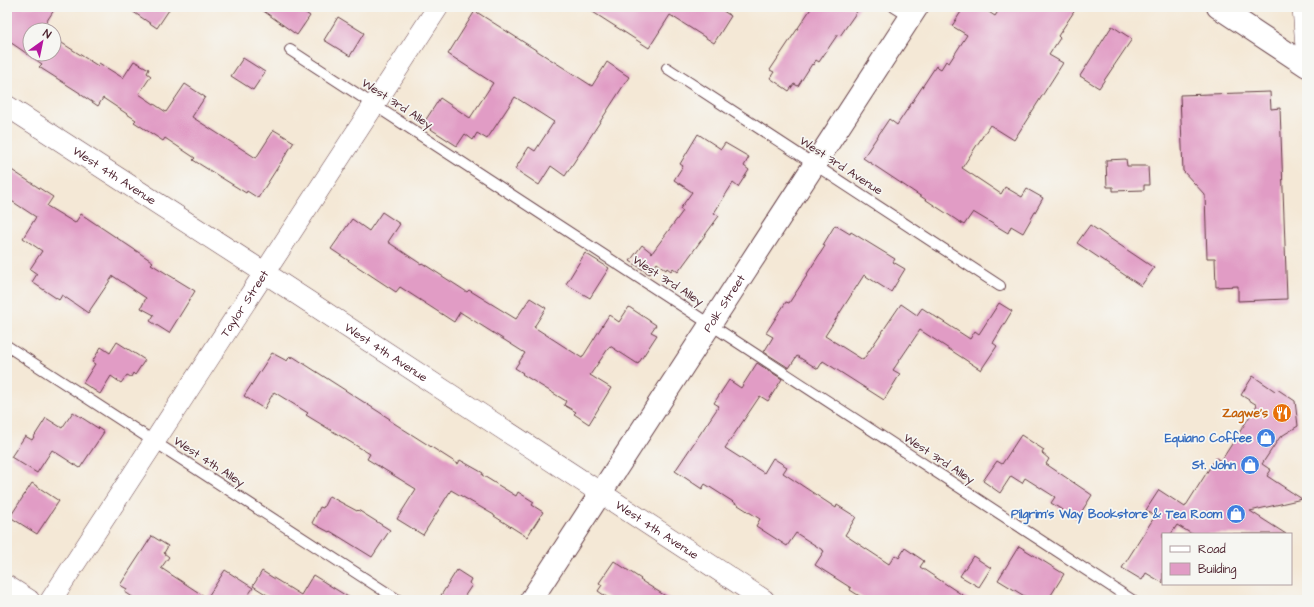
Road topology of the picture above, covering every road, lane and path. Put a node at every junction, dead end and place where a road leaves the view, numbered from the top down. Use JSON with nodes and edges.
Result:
{"nodes":[{"id":1,"x":438,"y":7,"type":"edge"},
{"id":2,"x":1218,"y":7,"type":"edge"},
{"id":3,"x":1303,"y":7,"type":"edge"},
{"id":4,"x":907,"y":10,"type":"edge"},
{"id":5,"x":290,"y":50,"type":"dead end"},
{"id":6,"x":1307,"y":61,"type":"edge"},
{"id":7,"x":1307,"y":66,"type":"edge"},
{"id":8,"x":667,"y":68,"type":"dead end"},
{"id":9,"x":375,"y":105,"type":"junction"},
{"id":10,"x":7,"y":106,"type":"edge"},
{"id":11,"x":814,"y":164,"type":"junction"},
{"id":12,"x":265,"y":273,"type":"junction"},
{"id":13,"x":1000,"y":286,"type":"dead end"},
{"id":14,"x":710,"y":324,"type":"junction"},
{"id":15,"x":7,"y":346,"type":"edge"},
{"id":16,"x":154,"y":441,"type":"junction"},
{"id":17,"x":600,"y":494,"type":"junction"},
{"id":18,"x":7,"y":586,"type":"edge"},
{"id":19,"x":29,"y":600,"type":"edge"},
{"id":20,"x":51,"y":600,"type":"edge"},
{"id":21,"x":398,"y":600,"type":"edge"},
{"id":22,"x":531,"y":600,"type":"edge"},
{"id":23,"x":764,"y":600,"type":"edge"},
{"id":24,"x":1132,"y":600,"type":"edge"}],
"edges":[{"from":1,"to":9,"type":"street","name":"Taylor Street"},
{"from":2,"to":7,"type":"street"},
{"from":3,"to":6,"type":"street"},
{"from":4,"to":11,"type":"street","name":"Polk Street"},
{"from":5,"to":9,"type":"lane","name":"West 3rd Alley"},
{"from":8,"to":11,"type":"lane","name":"West 3rd Avenue"},
{"from":9,"to":12,"type":"street","name":"Taylor Street"},
{"from":9,"to":14,"type":"lane","name":"West 3rd Alley"},
{"from":10,"to":12,"type":"street","name":"West 4th Avenue"},
{"from":11,"to":13,"type":"lane","name":"West 3rd Avenue"},
{"from":11,"to":14,"type":"street","name":"Polk Street"},
{"from":12,"to":16,"type":"street","name":"Taylor Street"},
{"from":12,"to":17,"type":"street","name":"West 4th Avenue"},
{"from":14,"to":17,"type":"street","name":"Polk Street"},
{"from":14,"to":24,"type":"lane","name":"West 3rd Alley"},
{"from":15,"to":16,"type":"lane","name":"West 4th Alley"},
{"from":16,"to":20,"type":"street","name":"Taylor Street"},
{"from":16,"to":21,"type":"lane","name":"West 4th Alley"},
{"from":17,"to":22,"type":"street","name":"Polk Street"},
{"from":17,"to":23,"type":"street","name":"West 4th Avenue"},
{"from":18,"to":19,"type":"street"}]}
